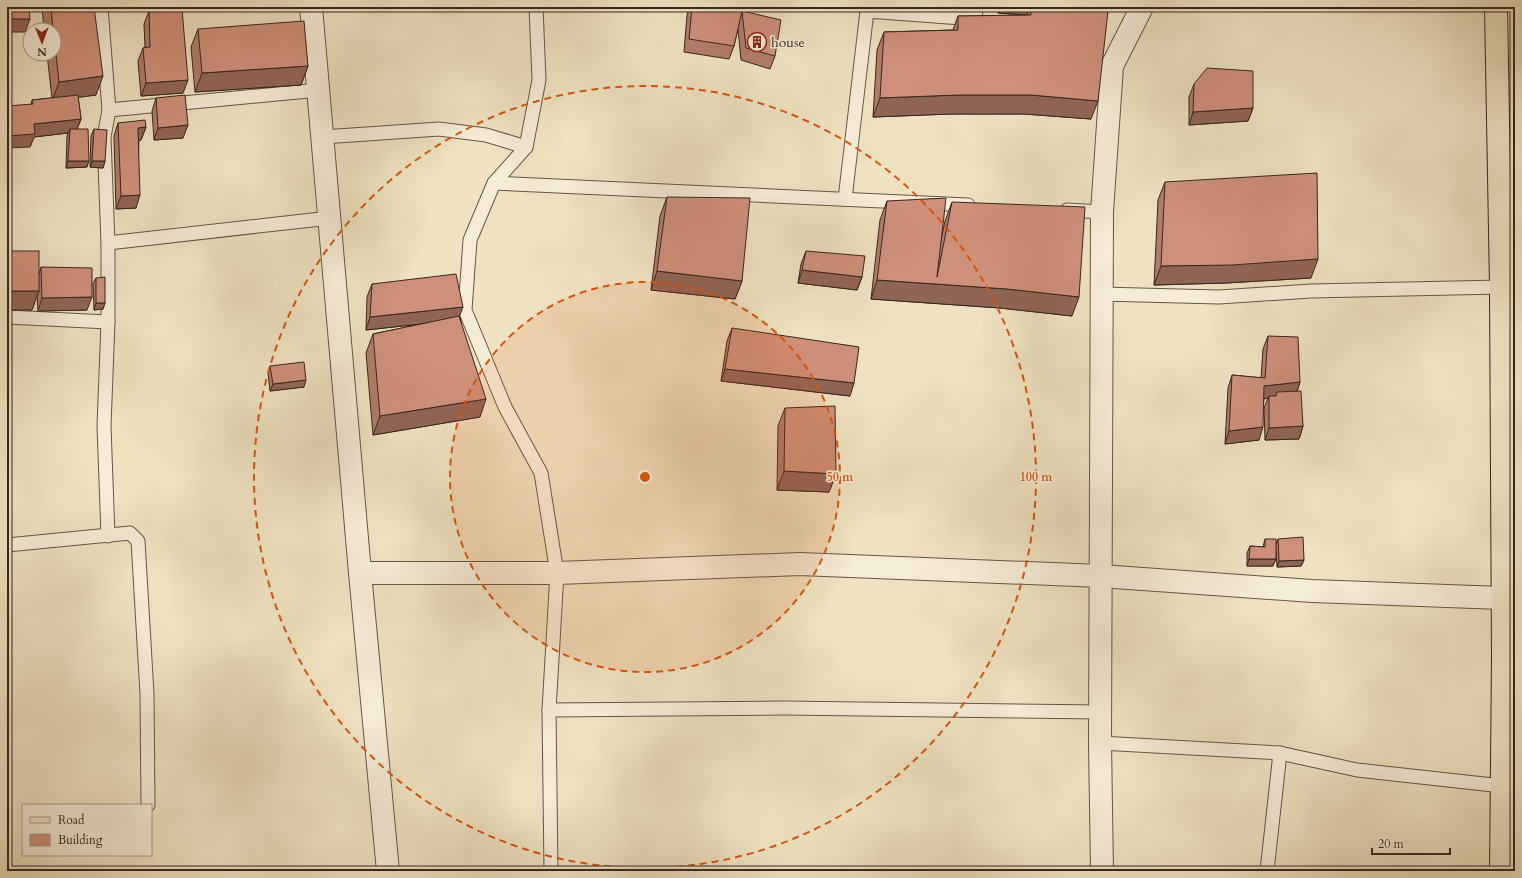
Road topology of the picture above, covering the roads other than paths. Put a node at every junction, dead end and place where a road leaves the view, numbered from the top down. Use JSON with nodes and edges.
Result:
{"nodes":[{"id":1,"x":101,"y":7,"type":"edge"},
{"id":2,"x":311,"y":7,"type":"edge"},
{"id":3,"x":536,"y":7,"type":"edge"},
{"id":4,"x":976,"y":7,"type":"edge"},
{"id":5,"x":1142,"y":7,"type":"edge"},
{"id":6,"x":1496,"y":7,"type":"edge"},
{"id":7,"x":319,"y":90,"type":"junction"},
{"id":8,"x":109,"y":110,"type":"junction"},
{"id":9,"x":323,"y":137,"type":"junction"},
{"id":10,"x":526,"y":147,"type":"junction"},
{"id":11,"x":494,"y":183,"type":"junction"},
{"id":12,"x":845,"y":199,"type":"junction"},
{"id":13,"x":977,"y":205,"type":"edge"},
{"id":14,"x":1055,"y":209,"type":"edge"},
{"id":15,"x":1102,"y":212,"type":"junction"},
{"id":16,"x":330,"y":218,"type":"junction"},
{"id":17,"x":108,"y":244,"type":"junction"},
{"id":18,"x":1501,"y":287,"type":"junction"},
{"id":19,"x":1102,"y":294,"type":"junction"},
{"id":20,"x":7,"y":317,"type":"edge"},
{"id":21,"x":108,"y":322,"type":"junction"},
{"id":22,"x":108,"y":536,"type":"junction"},
{"id":23,"x":7,"y":545,"type":"edge"},
{"id":24,"x":360,"y":573,"type":"junction"},
{"id":25,"x":557,"y":573,"type":"junction"},
{"id":26,"x":1101,"y":576,"type":"junction"},
{"id":27,"x":1502,"y":598,"type":"junction"},
{"id":28,"x":549,"y":710,"type":"junction"},
{"id":29,"x":1101,"y":712,"type":"junction"},
{"id":30,"x":1100,"y":743,"type":"junction"},
{"id":31,"x":1280,"y":753,"type":"junction"},
{"id":32,"x":1502,"y":786,"type":"junction"},
{"id":33,"x":148,"y":804,"type":"edge"},
{"id":34,"x":388,"y":871,"type":"edge"},
{"id":35,"x":551,"y":871,"type":"edge"},
{"id":36,"x":1102,"y":871,"type":"edge"},
{"id":37,"x":1268,"y":871,"type":"edge"},
{"id":38,"x":1502,"y":871,"type":"edge"}],
"edges":[{"from":1,"to":8,"type":"lane"},
{"from":2,"to":7,"type":"street"},
{"from":3,"to":10,"type":"lane"},
{"from":4,"to":12,"type":"lane"},
{"from":5,"to":15,"type":"street"},
{"from":6,"to":18,"type":"main road"},
{"from":7,"to":8,"type":"lane"},
{"from":7,"to":9,"type":"street"},
{"from":8,"to":17,"type":"lane"},
{"from":9,"to":10,"type":"lane"},
{"from":9,"to":16,"type":"street"},
{"from":10,"to":11,"type":"lane"},
{"from":11,"to":12,"type":"lane"},
{"from":11,"to":25,"type":"lane"},
{"from":12,"to":13,"type":"lane"},
{"from":14,"to":15,"type":"lane"},
{"from":15,"to":19,"type":"street"},
{"from":16,"to":17,"type":"lane"},
{"from":16,"to":24,"type":"street"},
{"from":17,"to":21,"type":"lane"},
{"from":18,"to":19,"type":"lane"},
{"from":18,"to":27,"type":"main road"},
{"from":19,"to":26,"type":"street"},
{"from":20,"to":21,"type":"lane"},
{"from":21,"to":22,"type":"lane"},
{"from":22,"to":23,"type":"lane"},
{"from":22,"to":33,"type":"lane"},
{"from":24,"to":25,"type":"street"},
{"from":24,"to":34,"type":"street"},
{"from":25,"to":26,"type":"street"},
{"from":25,"to":28,"type":"lane"},
{"from":26,"to":27,"type":"street"},
{"from":26,"to":29,"type":"street"},
{"from":27,"to":32,"type":"main road"},
{"from":28,"to":29,"type":"lane"},
{"from":28,"to":35,"type":"lane"},
{"from":29,"to":30,"type":"street"},
{"from":30,"to":31,"type":"lane"},
{"from":30,"to":36,"type":"street"},
{"from":31,"to":32,"type":"lane"},
{"from":31,"to":37,"type":"lane"},
{"from":32,"to":38,"type":"main road"}]}
